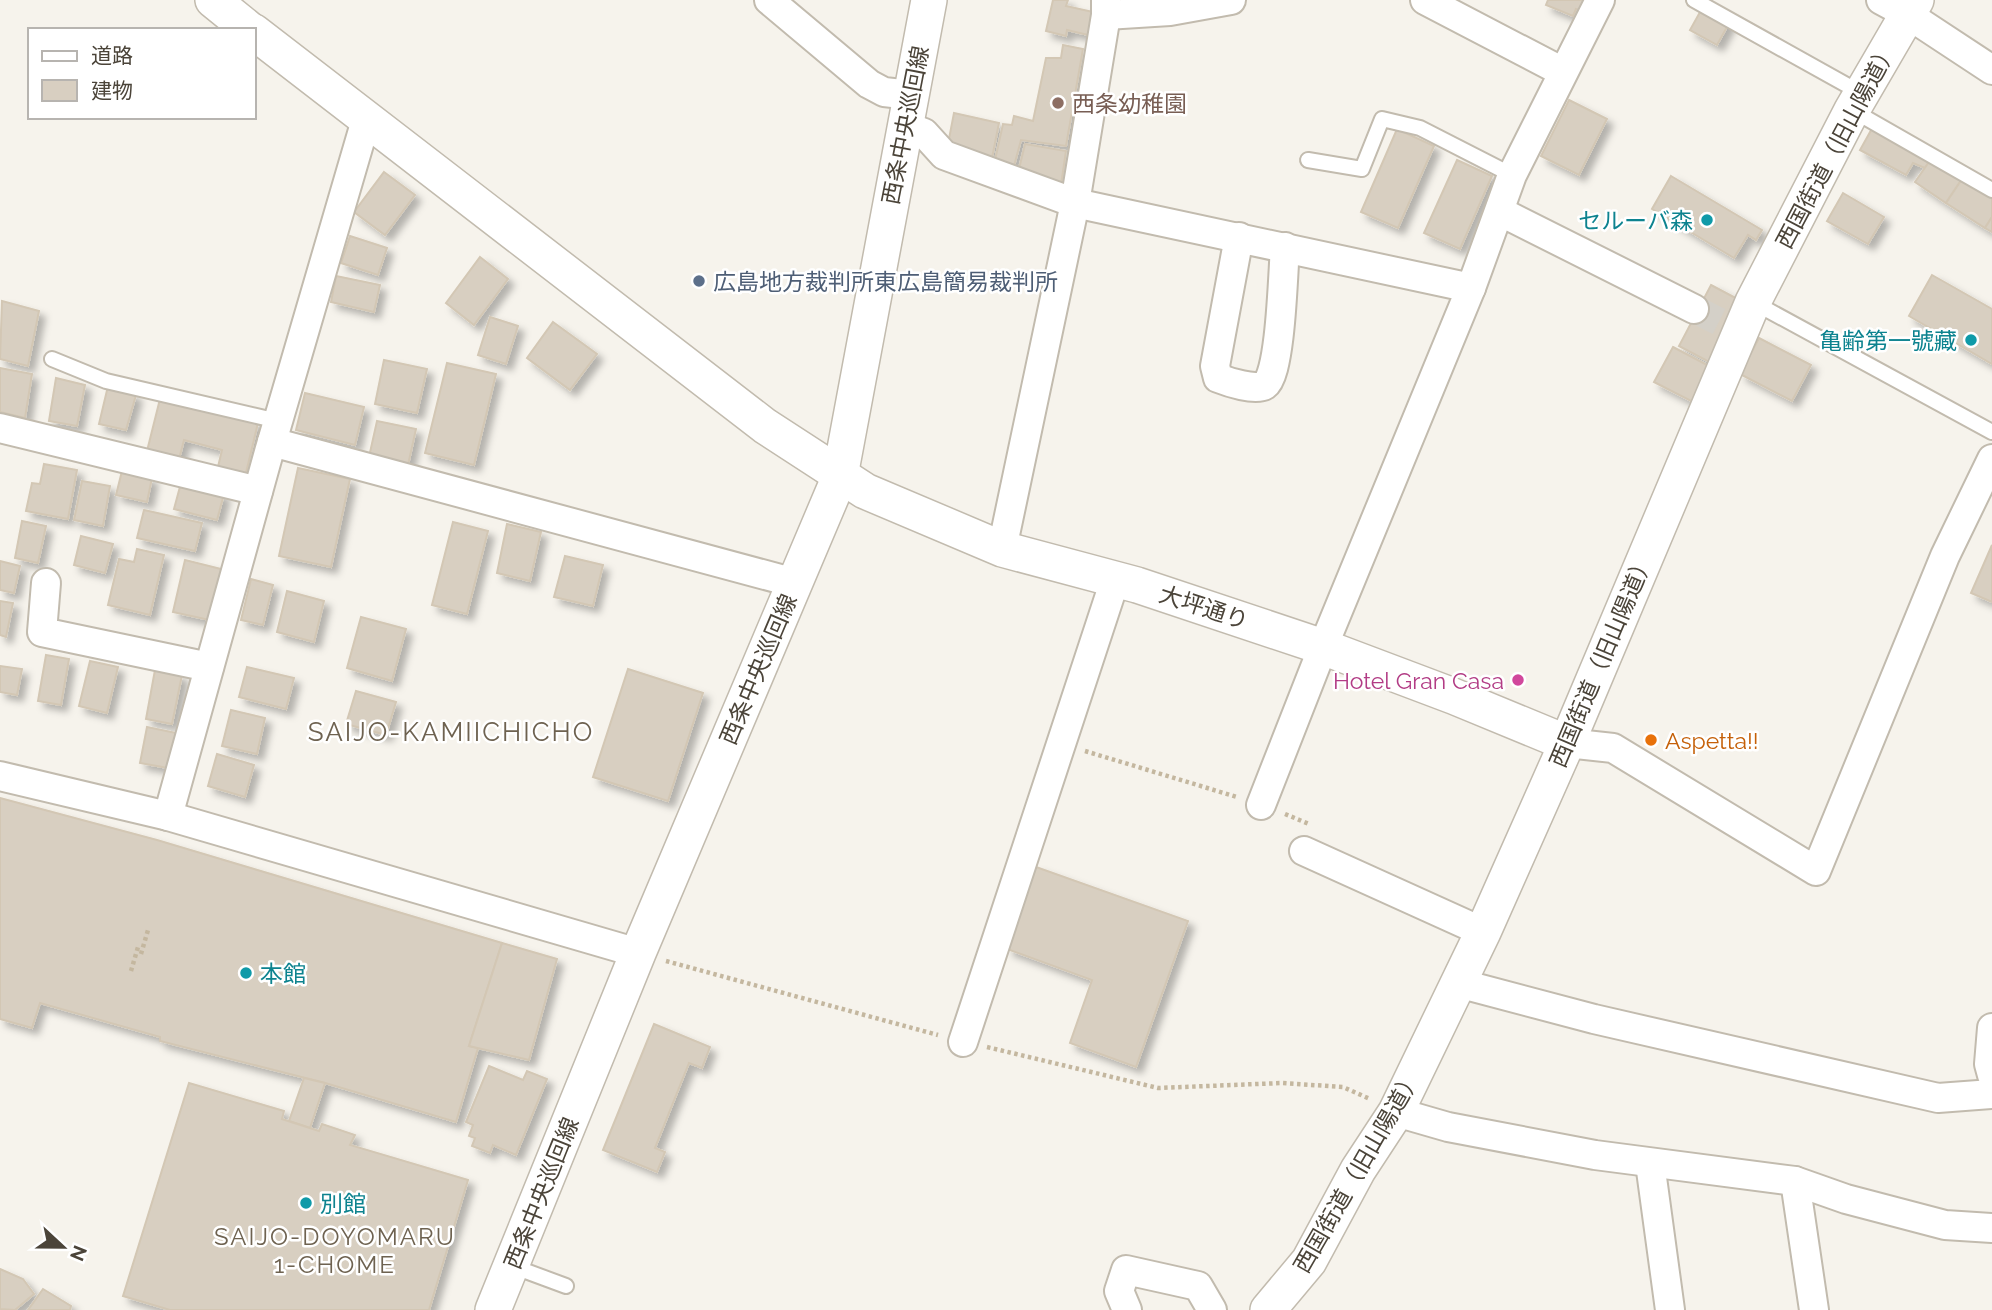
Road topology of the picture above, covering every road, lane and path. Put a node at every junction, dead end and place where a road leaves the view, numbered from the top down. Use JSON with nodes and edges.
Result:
{"nodes":[{"id":1,"x":212,"y":0,"type":"edge"},
{"id":2,"x":769,"y":0,"type":"edge"},
{"id":3,"x":929,"y":0,"type":"edge"},
{"id":4,"x":1231,"y":0,"type":"edge"},
{"id":5,"x":1425,"y":0,"type":"edge"},
{"id":6,"x":1600,"y":0,"type":"edge"},
{"id":7,"x":1694,"y":0,"type":"edge"},
{"id":8,"x":1901,"y":5,"type":"edge"},
{"id":9,"x":1106,"y":7,"type":"edge"},
{"id":10,"x":248,"y":28,"type":"edge"},
{"id":11,"x":256,"y":34,"type":"edge"},
{"id":12,"x":1992,"y":70,"type":"edge"},
{"id":13,"x":1563,"y":72,"type":"junction"},
{"id":14,"x":1857,"y":102,"type":"junction"},
{"id":15,"x":908,"y":110,"type":"junction"},
{"id":16,"x":366,"y":120,"type":"junction"},
{"id":17,"x":1308,"y":160,"type":"dead end"},
{"id":18,"x":1512,"y":175,"type":"junction"},
{"id":19,"x":1992,"y":190,"type":"edge"},
{"id":20,"x":1075,"y":203,"type":"junction"},
{"id":21,"x":1500,"y":212,"type":"junction"},
{"id":22,"x":1238,"y":237,"type":"junction"},
{"id":23,"x":1285,"y":247,"type":"junction"},
{"id":24,"x":1471,"y":288,"type":"junction"},
{"id":25,"x":1753,"y":302,"type":"junction"},
{"id":26,"x":1694,"y":309,"type":"tunnel mouth"},
{"id":27,"x":52,"y":359,"type":"dead end"},
{"id":28,"x":0,"y":428,"type":"edge"},
{"id":29,"x":275,"y":431,"type":"junction"},
{"id":30,"x":1992,"y":432,"type":"edge"},
{"id":31,"x":1992,"y":459,"type":"edge"},
{"id":32,"x":840,"y":476,"type":"junction"},
{"id":33,"x":258,"y":491,"type":"junction"},
{"id":34,"x":1002,"y":549,"type":"junction"},
{"id":35,"x":1115,"y":580,"type":"junction"},
{"id":36,"x":46,"y":583,"type":"dead end"},
{"id":37,"x":795,"y":583,"type":"junction"},
{"id":38,"x":1323,"y":647,"type":"junction"},
{"id":39,"x":209,"y":667,"type":"junction"},
{"id":40,"x":1567,"y":743,"type":"junction"},
{"id":41,"x":1060,"y":744,"type":"junction"},
{"id":42,"x":0,"y":776,"type":"edge"},
{"id":43,"x":1261,"y":805,"type":"junction"},
{"id":44,"x":168,"y":816,"type":"junction"},
{"id":45,"x":1304,"y":851,"type":"joint"},
{"id":46,"x":148,"y":930,"type":"dead end"},
{"id":47,"x":1483,"y":932,"type":"junction"},
{"id":48,"x":138,"y":947,"type":"dead end"},
{"id":49,"x":638,"y":953,"type":"junction"},
{"id":50,"x":141,"y":954,"type":"dead end"},
{"id":51,"x":131,"y":971,"type":"dead end"},
{"id":52,"x":1458,"y":983,"type":"junction"},
{"id":53,"x":1992,"y":1028,"type":"edge"},
{"id":54,"x":963,"y":1042,"type":"junction"},
{"id":55,"x":1992,"y":1075,"type":"edge"},
{"id":56,"x":1992,"y":1094,"type":"edge"},
{"id":57,"x":1396,"y":1112,"type":"junction"},
{"id":58,"x":1650,"y":1163,"type":"junction"},
{"id":59,"x":1795,"y":1181,"type":"junction"},
{"id":60,"x":1992,"y":1228,"type":"edge"},
{"id":61,"x":512,"y":1266,"type":"junction"},
{"id":62,"x":566,"y":1286,"type":"dead end"},
{"id":63,"x":493,"y":1310,"type":"edge"},
{"id":64,"x":1127,"y":1310,"type":"edge"},
{"id":65,"x":1212,"y":1310,"type":"edge"},
{"id":66,"x":1268,"y":1310,"type":"edge"},
{"id":67,"x":1670,"y":1310,"type":"edge"},
{"id":68,"x":1814,"y":1310,"type":"edge"}],
"edges":[{"from":1,"to":10,"type":"street","name":"大坪通り"},
{"from":2,"to":15,"type":"street"},
{"from":3,"to":15,"type":"street","name":"西条中央巡回線"},
{"from":4,"to":9,"type":"street"},
{"from":5,"to":13,"type":"street"},
{"from":6,"to":13,"type":"street"},
{"from":7,"to":14,"type":"lane"},
{"from":8,"to":12,"type":"street"},
{"from":8,"to":14,"type":"street","name":"西国街道（旧山陽道）"},
{"from":9,"to":20,"type":"street"},
{"from":11,"to":16,"type":"street","name":"大坪通り"},
{"from":13,"to":18,"type":"street"},
{"from":14,"to":19,"type":"lane"},
{"from":14,"to":25,"type":"street","name":"西国街道（旧山陽道）"},
{"from":15,"to":20,"type":"street"},
{"from":15,"to":32,"type":"street","name":"西条中央巡回線"},
{"from":16,"to":29,"type":"street"},
{"from":16,"to":32,"type":"street","name":"大坪通り"},
{"from":17,"to":18,"type":"lane"},
{"from":18,"to":21,"type":"street"},
{"from":20,"to":22,"type":"street"},
{"from":20,"to":34,"type":"street"},
{"from":21,"to":24,"type":"street"},
{"from":21,"to":26,"type":"street"},
{"from":22,"to":23,"type":"street"},
{"from":22,"to":23,"type":"street"},
{"from":23,"to":24,"type":"street"},
{"from":24,"to":38,"type":"street"},
{"from":25,"to":30,"type":"lane"},
{"from":25,"to":40,"type":"street","name":"西国街道（旧山陽道）"},
{"from":27,"to":29,"type":"lane"},
{"from":28,"to":33,"type":"street"},
{"from":29,"to":33,"type":"street"},
{"from":29,"to":37,"type":"street"},
{"from":31,"to":40,"type":"street"},
{"from":32,"to":34,"type":"street","name":"大坪通り"},
{"from":32,"to":37,"type":"street","name":"西条中央巡回線"},
{"from":33,"to":39,"type":"street"},
{"from":34,"to":35,"type":"street","name":"大坪通り"},
{"from":35,"to":38,"type":"street","name":"大坪通り"},
{"from":35,"to":41,"type":"street"},
{"from":36,"to":39,"type":"street"},
{"from":37,"to":49,"type":"street","name":"西条中央巡回線"},
{"from":38,"to":40,"type":"street","name":"大坪通り"},
{"from":38,"to":43,"type":"street"},
{"from":39,"to":44,"type":"street"},
{"from":40,"to":47,"type":"street","name":"西国街道（旧山陽道）"},
{"from":41,"to":43,"type":"path"},
{"from":41,"to":54,"type":"street"},
{"from":42,"to":44,"type":"street"},
{"from":43,"to":45,"type":"path"},
{"from":44,"to":49,"type":"street"},
{"from":45,"to":47,"type":"street"},
{"from":46,"to":50,"type":"path"},
{"from":47,"to":52,"type":"street","name":"西国街道（旧山陽道）"},
{"from":48,"to":51,"type":"path"},
{"from":49,"to":54,"type":"path"},
{"from":49,"to":61,"type":"street","name":"西条中央巡回線"},
{"from":52,"to":56,"type":"street"},
{"from":52,"to":57,"type":"street","name":"西国街道（旧山陽道）"},
{"from":53,"to":55,"type":"street"},
{"from":54,"to":57,"type":"path"},
{"from":57,"to":58,"type":"street"},
{"from":57,"to":66,"type":"street","name":"西国街道（旧山陽道）"},
{"from":58,"to":59,"type":"street"},
{"from":58,"to":67,"type":"street"},
{"from":59,"to":60,"type":"street"},
{"from":59,"to":68,"type":"street"},
{"from":61,"to":62,"type":"lane"},
{"from":61,"to":63,"type":"street","name":"西条中央巡回線"},
{"from":64,"to":65,"type":"street"}]}
